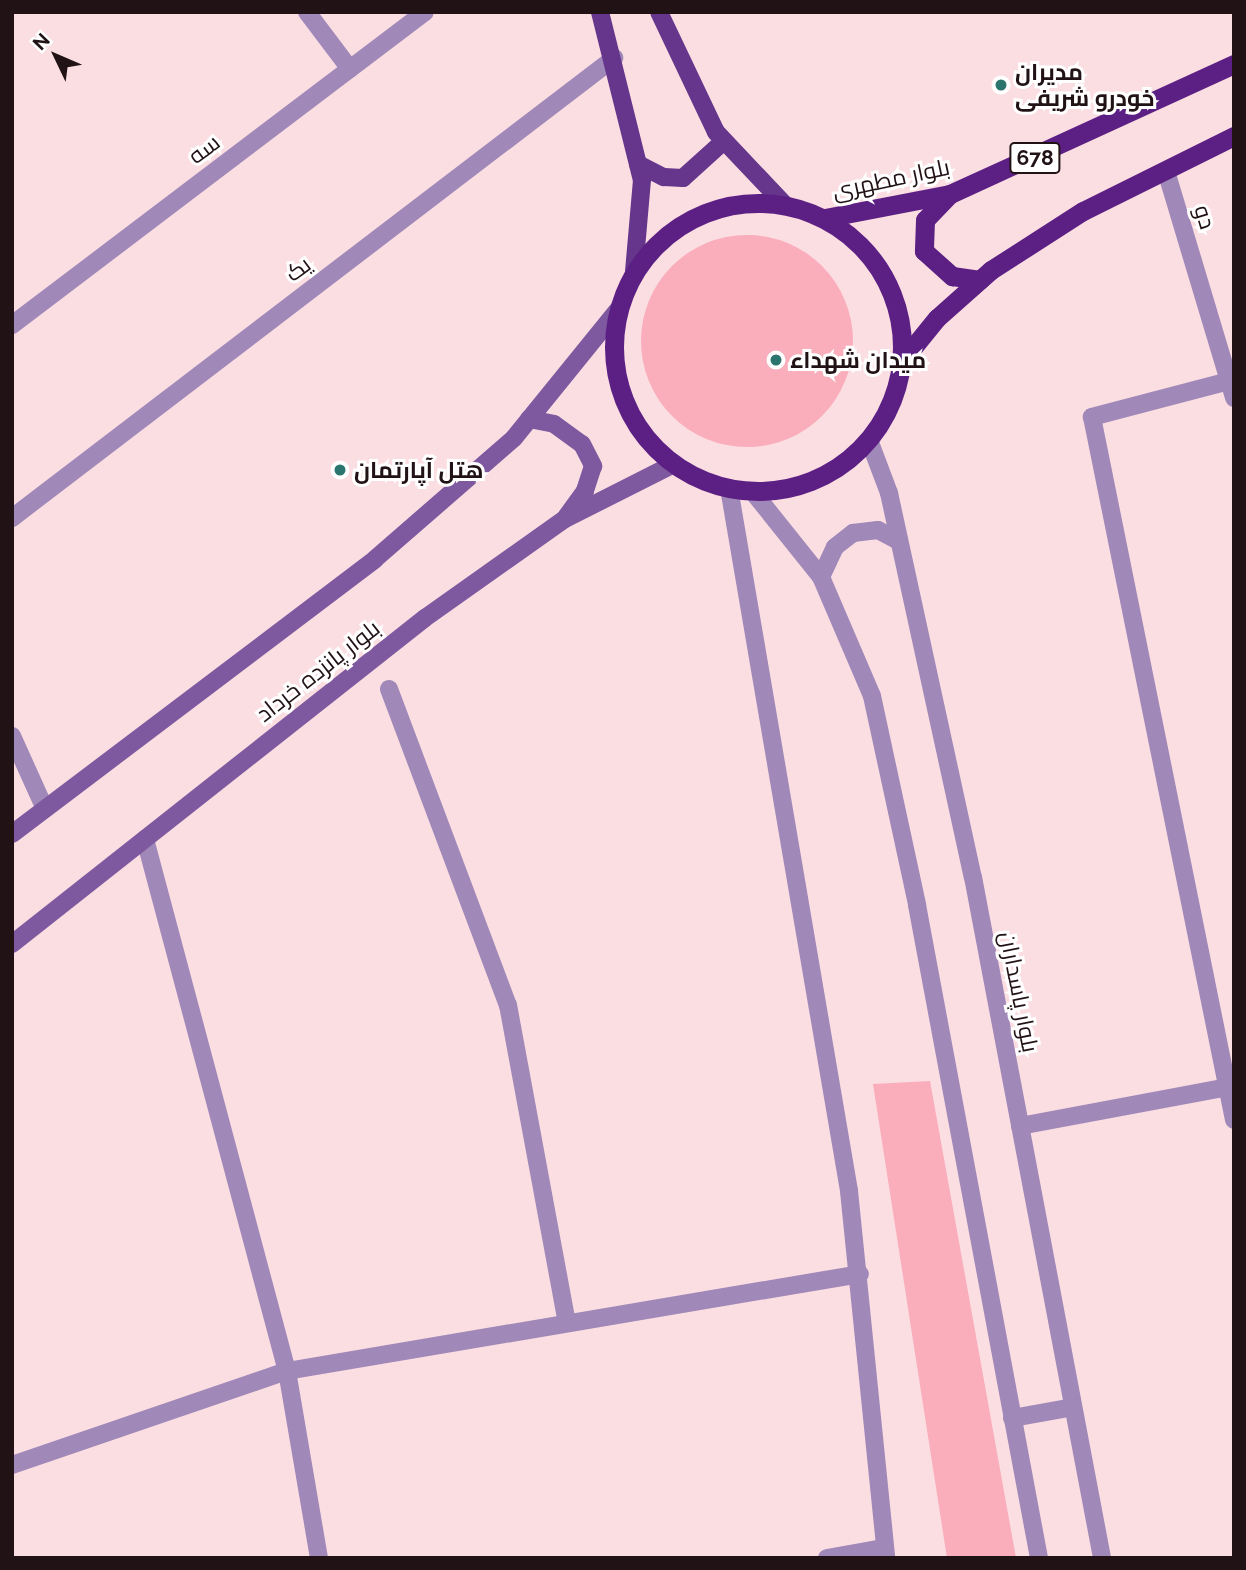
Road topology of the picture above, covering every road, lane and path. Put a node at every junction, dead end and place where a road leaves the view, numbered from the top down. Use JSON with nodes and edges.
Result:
{"nodes":[{"id":1,"x":307,"y":12,"type":"edge"},
{"id":2,"x":425,"y":12,"type":"edge"},
{"id":3,"x":600,"y":12,"type":"edge"},
{"id":4,"x":659,"y":12,"type":"edge"},
{"id":5,"x":614,"y":58,"type":"junction"},
{"id":6,"x":1234,"y":64,"type":"edge"},
{"id":7,"x":350,"y":69,"type":"junction"},
{"id":8,"x":1234,"y":136,"type":"edge"},
{"id":9,"x":724,"y":141,"type":"junction"},
{"id":10,"x":638,"y":164,"type":"junction"},
{"id":11,"x":1166,"y":171,"type":"junction"},
{"id":12,"x":950,"y":194,"type":"junction"},
{"id":13,"x":784,"y":204,"type":"junction"},
{"id":14,"x":825,"y":218,"type":"junction"},
{"id":15,"x":634,"y":271,"type":"junction"},
{"id":16,"x":980,"y":280,"type":"junction"},
{"id":17,"x":617,"y":311,"type":"junction"},
{"id":18,"x":12,"y":325,"type":"edge"},
{"id":19,"x":902,"y":361,"type":"junction"},
{"id":20,"x":1232,"y":389,"type":"edge"},
{"id":21,"x":529,"y":419,"type":"junction"},
{"id":22,"x":869,"y":440,"type":"junction"},
{"id":23,"x":672,"y":465,"type":"junction"},
{"id":24,"x":729,"y":488,"type":"junction"},
{"id":25,"x":753,"y":492,"type":"junction"},
{"id":26,"x":12,"y":518,"type":"edge"},
{"id":27,"x":565,"y":519,"type":"junction"},
{"id":28,"x":899,"y":541,"type":"junction"},
{"id":29,"x":821,"y":577,"type":"junction"},
{"id":30,"x":389,"y":689,"type":"dead end"},
{"id":31,"x":12,"y":736,"type":"edge"},
{"id":32,"x":45,"y":809,"type":"junction"},
{"id":33,"x":12,"y":834,"type":"edge"},
{"id":34,"x":145,"y":839,"type":"junction"},
{"id":35,"x":12,"y":944,"type":"edge"},
{"id":36,"x":1230,"y":1087,"type":"edge"},
{"id":37,"x":1234,"y":1119,"type":"edge"},
{"id":38,"x":1020,"y":1126,"type":"junction"},
{"id":39,"x":860,"y":1274,"type":"junction"},
{"id":40,"x":567,"y":1324,"type":"junction"},
{"id":41,"x":287,"y":1371,"type":"junction"},
{"id":42,"x":1073,"y":1406,"type":"junction"},
{"id":43,"x":1012,"y":1418,"type":"junction"},
{"id":44,"x":12,"y":1465,"type":"edge"},
{"id":45,"x":885,"y":1553,"type":"edge"},
{"id":46,"x":319,"y":1558,"type":"edge"},
{"id":47,"x":827,"y":1558,"type":"edge"},
{"id":48,"x":1038,"y":1558,"type":"edge"},
{"id":49,"x":1102,"y":1558,"type":"edge"}],
"edges":[{"from":1,"to":7,"type":"street"},
{"from":2,"to":7,"type":"street","name":"سه"},
{"from":3,"to":5,"type":"main road"},
{"from":4,"to":9,"type":"main road"},
{"from":5,"to":10,"type":"main road"},
{"from":5,"to":26,"type":"street","name":"یک"},
{"from":6,"to":12,"type":"highway","name":"بلوار مطهری","number":"678"},
{"from":7,"to":18,"type":"street","name":"سه"},
{"from":8,"to":11,"type":"highway"},
{"from":9,"to":10,"type":"main road"},
{"from":9,"to":13,"type":"main road"},
{"from":10,"to":15,"type":"main road"},
{"from":11,"to":16,"type":"highway"},
{"from":11,"to":20,"type":"street","name":"دو"},
{"from":12,"to":14,"type":"highway","name":"بلوار مطهری","number":"678"},
{"from":12,"to":16,"type":"highway"},
{"from":13,"to":14,"type":"highway"},
{"from":13,"to":15,"type":"highway"},
{"from":14,"to":19,"type":"highway"},
{"from":15,"to":17,"type":"highway"},
{"from":16,"to":19,"type":"highway"},
{"from":17,"to":21,"type":"main road"},
{"from":17,"to":23,"type":"highway"},
{"from":19,"to":22,"type":"highway"},
{"from":20,"to":36,"type":"street"},
{"from":21,"to":27,"type":"main road"},
{"from":21,"to":32,"type":"main road"},
{"from":22,"to":25,"type":"highway"},
{"from":22,"to":28,"type":"street","name":"بلوار پاسداران"},
{"from":23,"to":24,"type":"highway"},
{"from":23,"to":27,"type":"main road","name":"بلوار پانزده خرداد"},
{"from":24,"to":25,"type":"highway"},
{"from":24,"to":39,"type":"street"},
{"from":25,"to":29,"type":"street"},
{"from":27,"to":34,"type":"main road","name":"بلوار پانزده خرداد"},
{"from":28,"to":29,"type":"street"},
{"from":28,"to":38,"type":"street","name":"بلوار پاسداران"},
{"from":29,"to":43,"type":"street"},
{"from":30,"to":40,"type":"street"},
{"from":31,"to":32,"type":"street"},
{"from":32,"to":33,"type":"main road"},
{"from":34,"to":35,"type":"main road","name":"بلوار پانزده خرداد"},
{"from":34,"to":41,"type":"street"},
{"from":36,"to":37,"type":"street"},
{"from":36,"to":38,"type":"street"},
{"from":38,"to":42,"type":"street","name":"بلوار پاسداران"},
{"from":39,"to":40,"type":"street"},
{"from":39,"to":45,"type":"street"},
{"from":40,"to":41,"type":"street"},
{"from":41,"to":44,"type":"street"},
{"from":41,"to":46,"type":"street"},
{"from":42,"to":43,"type":"street"},
{"from":42,"to":49,"type":"street","name":"بلوار پاسداران"},
{"from":43,"to":48,"type":"street"},
{"from":45,"to":47,"type":"street"}]}
